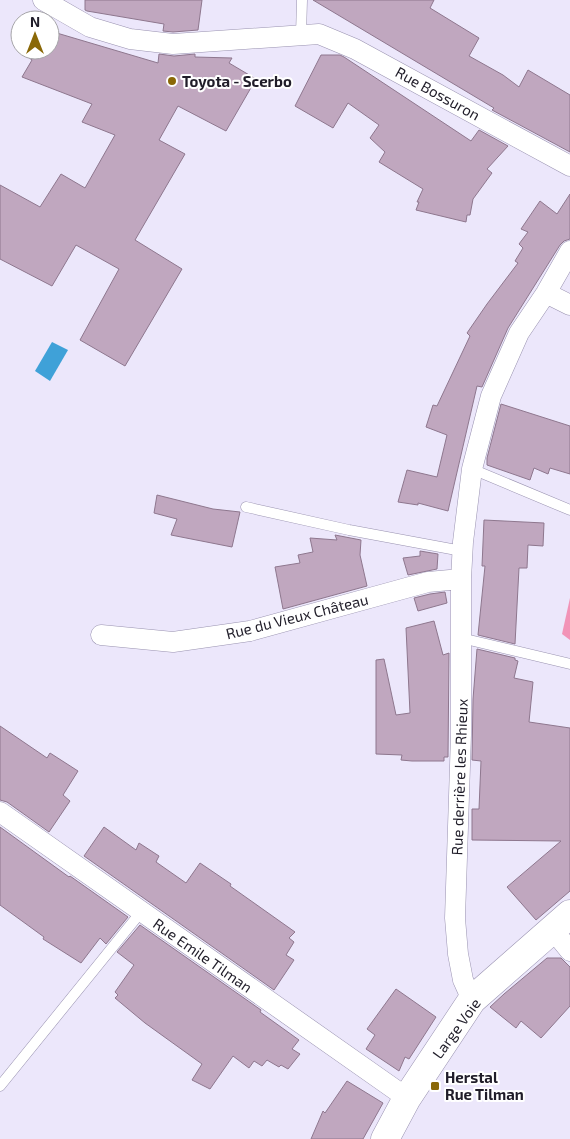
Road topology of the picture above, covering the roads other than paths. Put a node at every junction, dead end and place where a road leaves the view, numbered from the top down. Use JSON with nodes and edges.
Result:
{"nodes":[{"id":1,"x":43,"y":0,"type":"edge"},
{"id":2,"x":302,"y":0,"type":"edge"},
{"id":3,"x":301,"y":35,"type":"junction"},
{"id":4,"x":570,"y":166,"type":"edge"},
{"id":5,"x":570,"y":251,"type":"edge"},
{"id":6,"x":546,"y":293,"type":"junction"},
{"id":7,"x":570,"y":305,"type":"edge"},
{"id":8,"x":472,"y":469,"type":"junction"},
{"id":9,"x":246,"y":506,"type":"dead end"},
{"id":10,"x":570,"y":510,"type":"edge"},
{"id":11,"x":462,"y":551,"type":"junction"},
{"id":12,"x":461,"y":579,"type":"junction"},
{"id":13,"x":101,"y":636,"type":"dead end"},
{"id":14,"x":461,"y":638,"type":"junction"},
{"id":15,"x":570,"y":664,"type":"edge"},
{"id":16,"x":0,"y":812,"type":"edge"},
{"id":17,"x":141,"y":912,"type":"junction"},
{"id":18,"x":561,"y":922,"type":"edge"},
{"id":19,"x":570,"y":951,"type":"edge"},
{"id":20,"x":472,"y":1000,"type":"junction"},
{"id":21,"x":0,"y":1086,"type":"edge"},
{"id":22,"x":407,"y":1098,"type":"junction"},
{"id":23,"x":385,"y":1139,"type":"edge"}],
"edges":[{"from":1,"to":3,"type":"street","name":"Rue Bossuron"},
{"from":2,"to":3,"type":"lane"},
{"from":3,"to":4,"type":"street","name":"Rue Bossuron"},
{"from":5,"to":6,"type":"street","name":"Rue derrière les Rhieux"},
{"from":6,"to":7,"type":"street"},
{"from":6,"to":8,"type":"street","name":"Rue derrière les Rhieux"},
{"from":8,"to":10,"type":"lane"},
{"from":8,"to":11,"type":"street","name":"Rue derrière les Rhieux"},
{"from":9,"to":11,"type":"lane"},
{"from":11,"to":12,"type":"street","name":"Rue derrière les Rhieux"},
{"from":12,"to":13,"type":"street","name":"Rue du Vieux Château"},
{"from":12,"to":14,"type":"street","name":"Rue derrière les Rhieux"},
{"from":14,"to":15,"type":"lane"},
{"from":14,"to":20,"type":"street","name":"Rue derrière les Rhieux"},
{"from":16,"to":17,"type":"street","name":"Rue Emile Tilman"},
{"from":17,"to":21,"type":"lane"},
{"from":17,"to":22,"type":"street","name":"Rue Emile Tilman"},
{"from":18,"to":19,"type":"street"},
{"from":18,"to":20,"type":"street","name":"Large Voie"},
{"from":20,"to":22,"type":"street","name":"Large Voie"},
{"from":22,"to":23,"type":"street","name":"Large Voie"}]}
